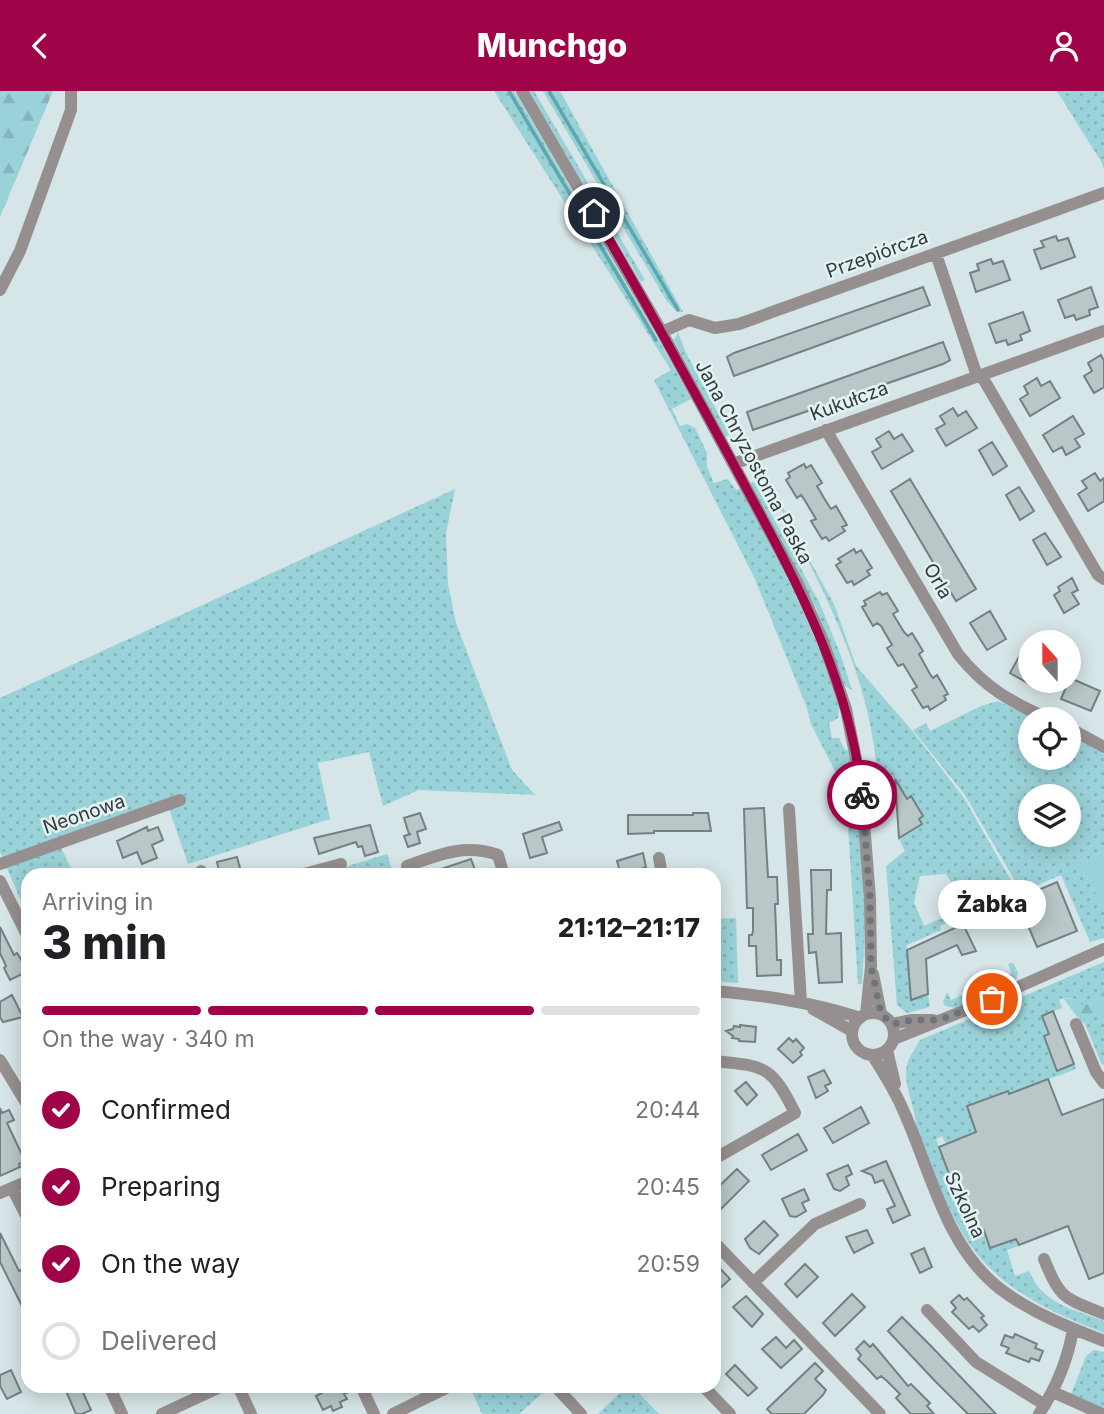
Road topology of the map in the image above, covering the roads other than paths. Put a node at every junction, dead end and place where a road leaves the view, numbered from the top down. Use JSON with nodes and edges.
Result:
{"nodes":[{"id":1,"x":71,"y":91,"type":"edge"},
{"id":2,"x":522,"y":91,"type":"edge"},
{"id":3,"x":1104,"y":193,"type":"edge"},
{"id":4,"x":936,"y":254,"type":"junction"},
{"id":5,"x":0,"y":290,"type":"edge"},
{"id":6,"x":1104,"y":331,"type":"edge"},
{"id":7,"x":662,"y":332,"type":"junction"},
{"id":8,"x":979,"y":375,"type":"junction"},
{"id":9,"x":826,"y":430,"type":"junction"},
{"id":10,"x":733,"y":464,"type":"junction"},
{"id":11,"x":1104,"y":579,"type":"edge"},
{"id":12,"x":1025,"y":707,"type":"edge"},
{"id":13,"x":1081,"y":735,"type":"edge"},
{"id":14,"x":1104,"y":747,"type":"edge"},
{"id":15,"x":180,"y":800,"type":"dead end"},
{"id":16,"x":789,"y":809,"type":"dead end"},
{"id":17,"x":659,"y":858,"type":"dead end"},
{"id":18,"x":0,"y":864,"type":"edge"},
{"id":19,"x":341,"y":864,"type":"dead end"},
{"id":20,"x":407,"y":866,"type":"dead end"},
{"id":21,"x":332,"y":868,"type":"edge"},
{"id":22,"x":502,"y":868,"type":"edge"},
{"id":23,"x":661,"y":868,"type":"edge"},
{"id":24,"x":0,"y":881,"type":"edge"},
{"id":25,"x":21,"y":923,"type":"edge"},
{"id":26,"x":1104,"y":949,"type":"edge"},
{"id":27,"x":871,"y":966,"type":"junction"},
{"id":28,"x":721,"y":991,"type":"edge"},
{"id":29,"x":801,"y":1002,"type":"junction"},
{"id":30,"x":881,"y":1014,"type":"junction"},
{"id":31,"x":863,"y":1016,"type":"junction"},
{"id":32,"x":940,"y":1020,"type":"junction"},
{"id":33,"x":892,"y":1024,"type":"junction"},
{"id":34,"x":1076,"y":1024,"type":"dead end"},
{"id":35,"x":852,"y":1031,"type":"junction"},
{"id":36,"x":891,"y":1045,"type":"junction"},
{"id":37,"x":873,"y":1056,"type":"junction"},
{"id":38,"x":0,"y":1060,"type":"edge"},
{"id":39,"x":721,"y":1062,"type":"edge"},
{"id":40,"x":1104,"y":1083,"type":"edge"},
{"id":41,"x":21,"y":1094,"type":"edge"},
{"id":42,"x":897,"y":1098,"type":"junction"},
{"id":43,"x":721,"y":1155,"type":"edge"},
{"id":44,"x":6,"y":1191,"type":"edge"},
{"id":45,"x":860,"y":1204,"type":"dead end"},
{"id":46,"x":21,"y":1210,"type":"edge"},
{"id":47,"x":721,"y":1249,"type":"edge"},
{"id":48,"x":1044,"y":1259,"type":"dead end"},
{"id":49,"x":753,"y":1283,"type":"junction"},
{"id":50,"x":927,"y":1310,"type":"dead end"},
{"id":51,"x":1104,"y":1314,"type":"edge"},
{"id":52,"x":1073,"y":1329,"type":"junction"},
{"id":53,"x":1104,"y":1341,"type":"edge"},
{"id":54,"x":1053,"y":1392,"type":"junction"},
{"id":55,"x":112,"y":1393,"type":"edge"},
{"id":56,"x":207,"y":1393,"type":"edge"},
{"id":57,"x":242,"y":1393,"type":"edge"},
{"id":58,"x":364,"y":1393,"type":"edge"},
{"id":59,"x":436,"y":1393,"type":"edge"},
{"id":60,"x":562,"y":1393,"type":"edge"},
{"id":61,"x":710,"y":1393,"type":"edge"},
{"id":62,"x":1042,"y":1410,"type":"edge"},
{"id":63,"x":122,"y":1414,"type":"edge"},
{"id":64,"x":162,"y":1414,"type":"edge"},
{"id":65,"x":251,"y":1414,"type":"edge"},
{"id":66,"x":374,"y":1414,"type":"edge"},
{"id":67,"x":393,"y":1414,"type":"edge"},
{"id":68,"x":581,"y":1414,"type":"edge"},
{"id":69,"x":730,"y":1414,"type":"edge"},
{"id":70,"x":880,"y":1414,"type":"edge"},
{"id":71,"x":1102,"y":1414,"type":"edge"}],
"edges":[{"from":1,"to":5,"type":"street"},
{"from":2,"to":7,"type":"street","name":"Jana Chryzostoma Paska"},
{"from":3,"to":4,"type":"street","name":"Przepiórcza"},
{"from":4,"to":7,"type":"street","name":"Przepiórcza"},
{"from":4,"to":8,"type":"street"},
{"from":6,"to":8,"type":"street","name":"Kukułcza"},
{"from":7,"to":10,"type":"street","name":"Jana Chryzostoma Paska"},
{"from":8,"to":9,"type":"street","name":"Kukułcza"},
{"from":8,"to":11,"type":"street"},
{"from":9,"to":10,"type":"street","name":"Kukułcza"},
{"from":9,"to":12,"type":"street","name":"Orla"},
{"from":10,"to":27,"type":"street","name":"Jana Chryzostoma Paska"},
{"from":13,"to":14,"type":"street"},
{"from":15,"to":18,"type":"street","name":"Neonowa"},
{"from":16,"to":29,"type":"street"},
{"from":17,"to":23,"type":"street"},
{"from":19,"to":21,"type":"street"},
{"from":20,"to":22,"type":"street"},
{"from":24,"to":25,"type":"street"},
{"from":26,"to":32,"type":"street"},
{"from":27,"to":30,"type":"street","name":"Jana Chryzostoma Paska"},
{"from":27,"to":31,"type":"street","name":"Jana Chryzostoma Paska"},
{"from":28,"to":29,"type":"street"},
{"from":29,"to":31,"type":"street"},
{"from":29,"to":35,"type":"street"},
{"from":30,"to":31,"type":"street"},
{"from":30,"to":33,"type":"street"},
{"from":31,"to":35,"type":"street"},
{"from":32,"to":33,"type":"street"},
{"from":32,"to":36,"type":"street"},
{"from":33,"to":36,"type":"street"},
{"from":34,"to":40,"type":"street"},
{"from":35,"to":37,"type":"street"},
{"from":36,"to":37,"type":"street"},
{"from":36,"to":42,"type":"street","name":"Szkolna"},
{"from":37,"to":42,"type":"street","name":"Szkolna"},
{"from":38,"to":41,"type":"street"},
{"from":39,"to":43,"type":"street"},
{"from":42,"to":52,"type":"street","name":"Szkolna"},
{"from":44,"to":46,"type":"street"},
{"from":45,"to":49,"type":"street"},
{"from":47,"to":49,"type":"street"},
{"from":48,"to":51,"type":"street"},
{"from":49,"to":70,"type":"street"},
{"from":50,"to":62,"type":"street"},
{"from":52,"to":53,"type":"street","name":"Szkolna"},
{"from":52,"to":54,"type":"street"},
{"from":54,"to":62,"type":"street"},
{"from":54,"to":71,"type":"street"},
{"from":55,"to":63,"type":"street"},
{"from":56,"to":64,"type":"street"},
{"from":57,"to":65,"type":"street"},
{"from":58,"to":66,"type":"street"},
{"from":59,"to":67,"type":"street"},
{"from":60,"to":68,"type":"street"},
{"from":61,"to":69,"type":"street"}]}
